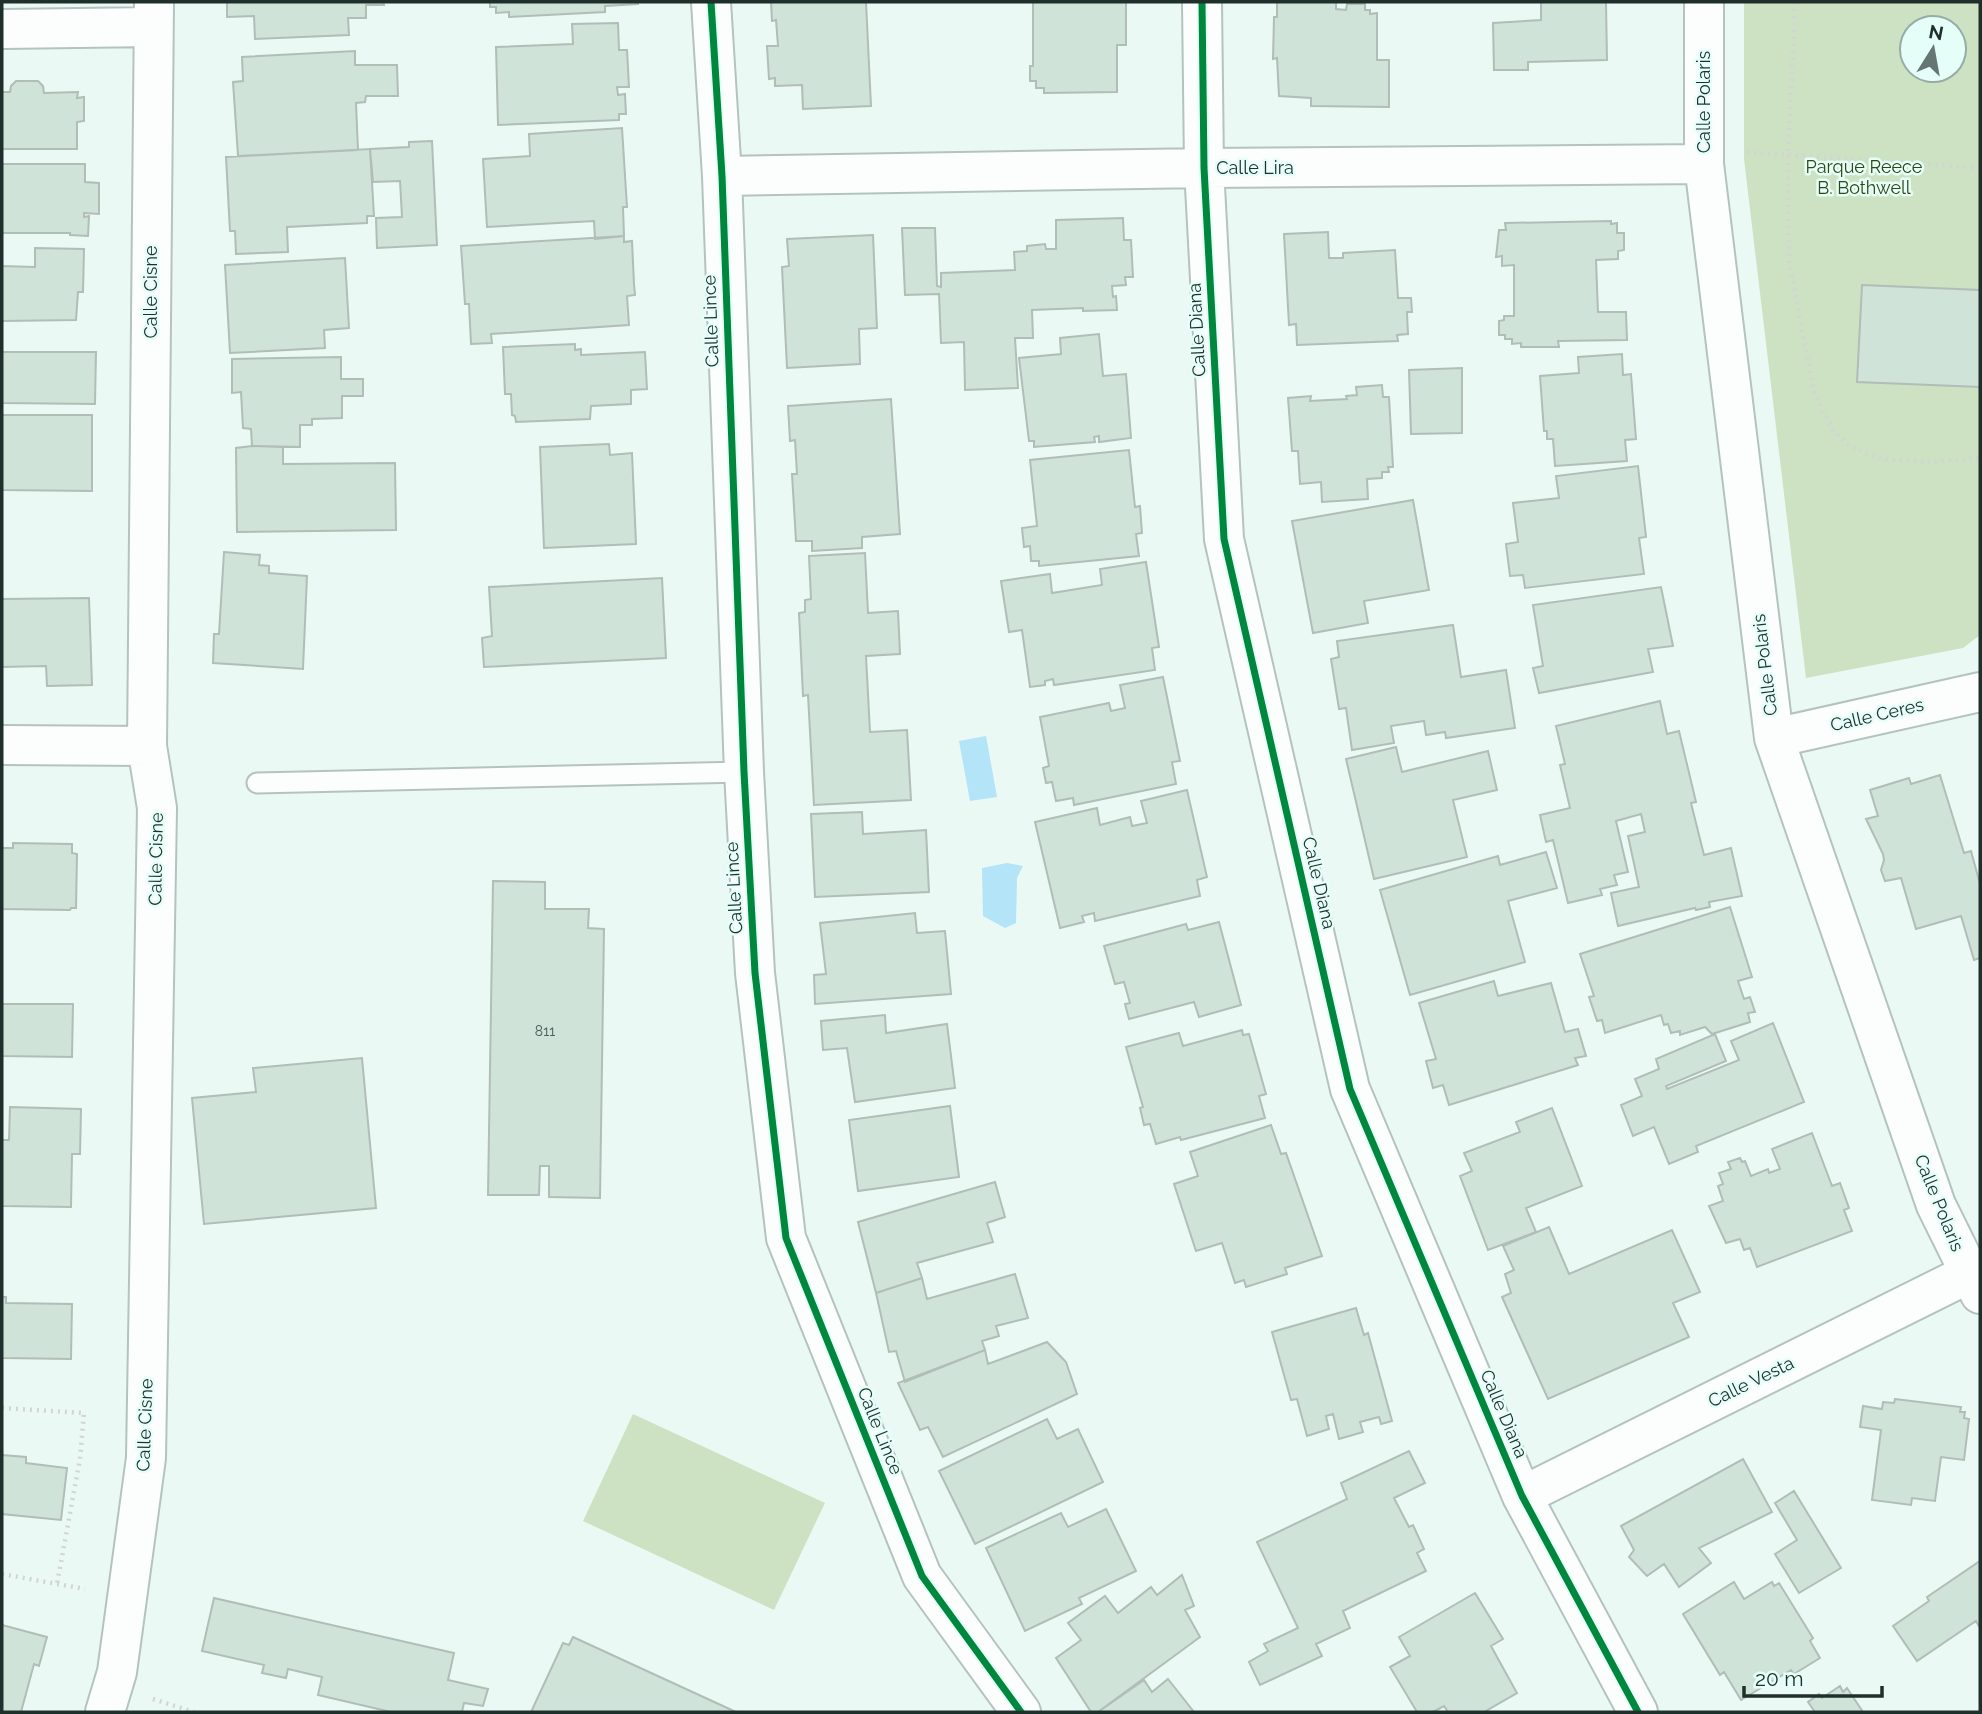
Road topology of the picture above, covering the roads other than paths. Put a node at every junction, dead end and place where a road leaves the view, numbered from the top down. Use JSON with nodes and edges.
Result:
{"nodes":[{"id":1,"x":711,"y":2,"type":"edge"},
{"id":2,"x":1202,"y":2,"type":"edge"},
{"id":3,"x":1704,"y":2,"type":"edge"},
{"id":4,"x":153,"y":15,"type":"edge"},
{"id":5,"x":2,"y":29,"type":"edge"},
{"id":6,"x":1704,"y":164,"type":"junction"},
{"id":7,"x":1203,"y":168,"type":"junction"},
{"id":8,"x":722,"y":176,"type":"junction"},
{"id":9,"x":1980,"y":692,"type":"edge"},
{"id":10,"x":1774,"y":738,"type":"junction"},
{"id":11,"x":2,"y":745,"type":"edge"},
{"id":12,"x":148,"y":746,"type":"junction"},
{"id":13,"x":744,"y":772,"type":"junction"},
{"id":14,"x":257,"y":783,"type":"dead end"},
{"id":15,"x":1976,"y":1279,"type":"edge"},
{"id":16,"x":1522,"y":1496,"type":"junction"},
{"id":17,"x":105,"y":1712,"type":"edge"},
{"id":18,"x":1021,"y":1712,"type":"edge"},
{"id":19,"x":1638,"y":1712,"type":"edge"}],
"edges":[{"from":1,"to":8,"type":"street","name":"Calle Lince"},
{"from":2,"to":7,"type":"street","name":"Calle Diana"},
{"from":3,"to":6,"type":"street","name":"Calle Polaris"},
{"from":4,"to":5,"type":"street"},
{"from":4,"to":12,"type":"street","name":"Calle Cisne"},
{"from":6,"to":7,"type":"street","name":"Calle Lira"},
{"from":6,"to":10,"type":"street","name":"Calle Polaris"},
{"from":7,"to":8,"type":"street","name":"Calle Lira"},
{"from":7,"to":16,"type":"street","name":"Calle Diana"},
{"from":8,"to":13,"type":"street","name":"Calle Lince"},
{"from":9,"to":10,"type":"street","name":"Calle Ceres"},
{"from":10,"to":15,"type":"street","name":"Calle Polaris"},
{"from":11,"to":12,"type":"street"},
{"from":12,"to":17,"type":"street","name":"Calle Cisne"},
{"from":13,"to":14,"type":"lane"},
{"from":13,"to":18,"type":"street","name":"Calle Lince"},
{"from":15,"to":16,"type":"street","name":"Calle Vesta"},
{"from":16,"to":19,"type":"street","name":"Calle Diana"}]}
